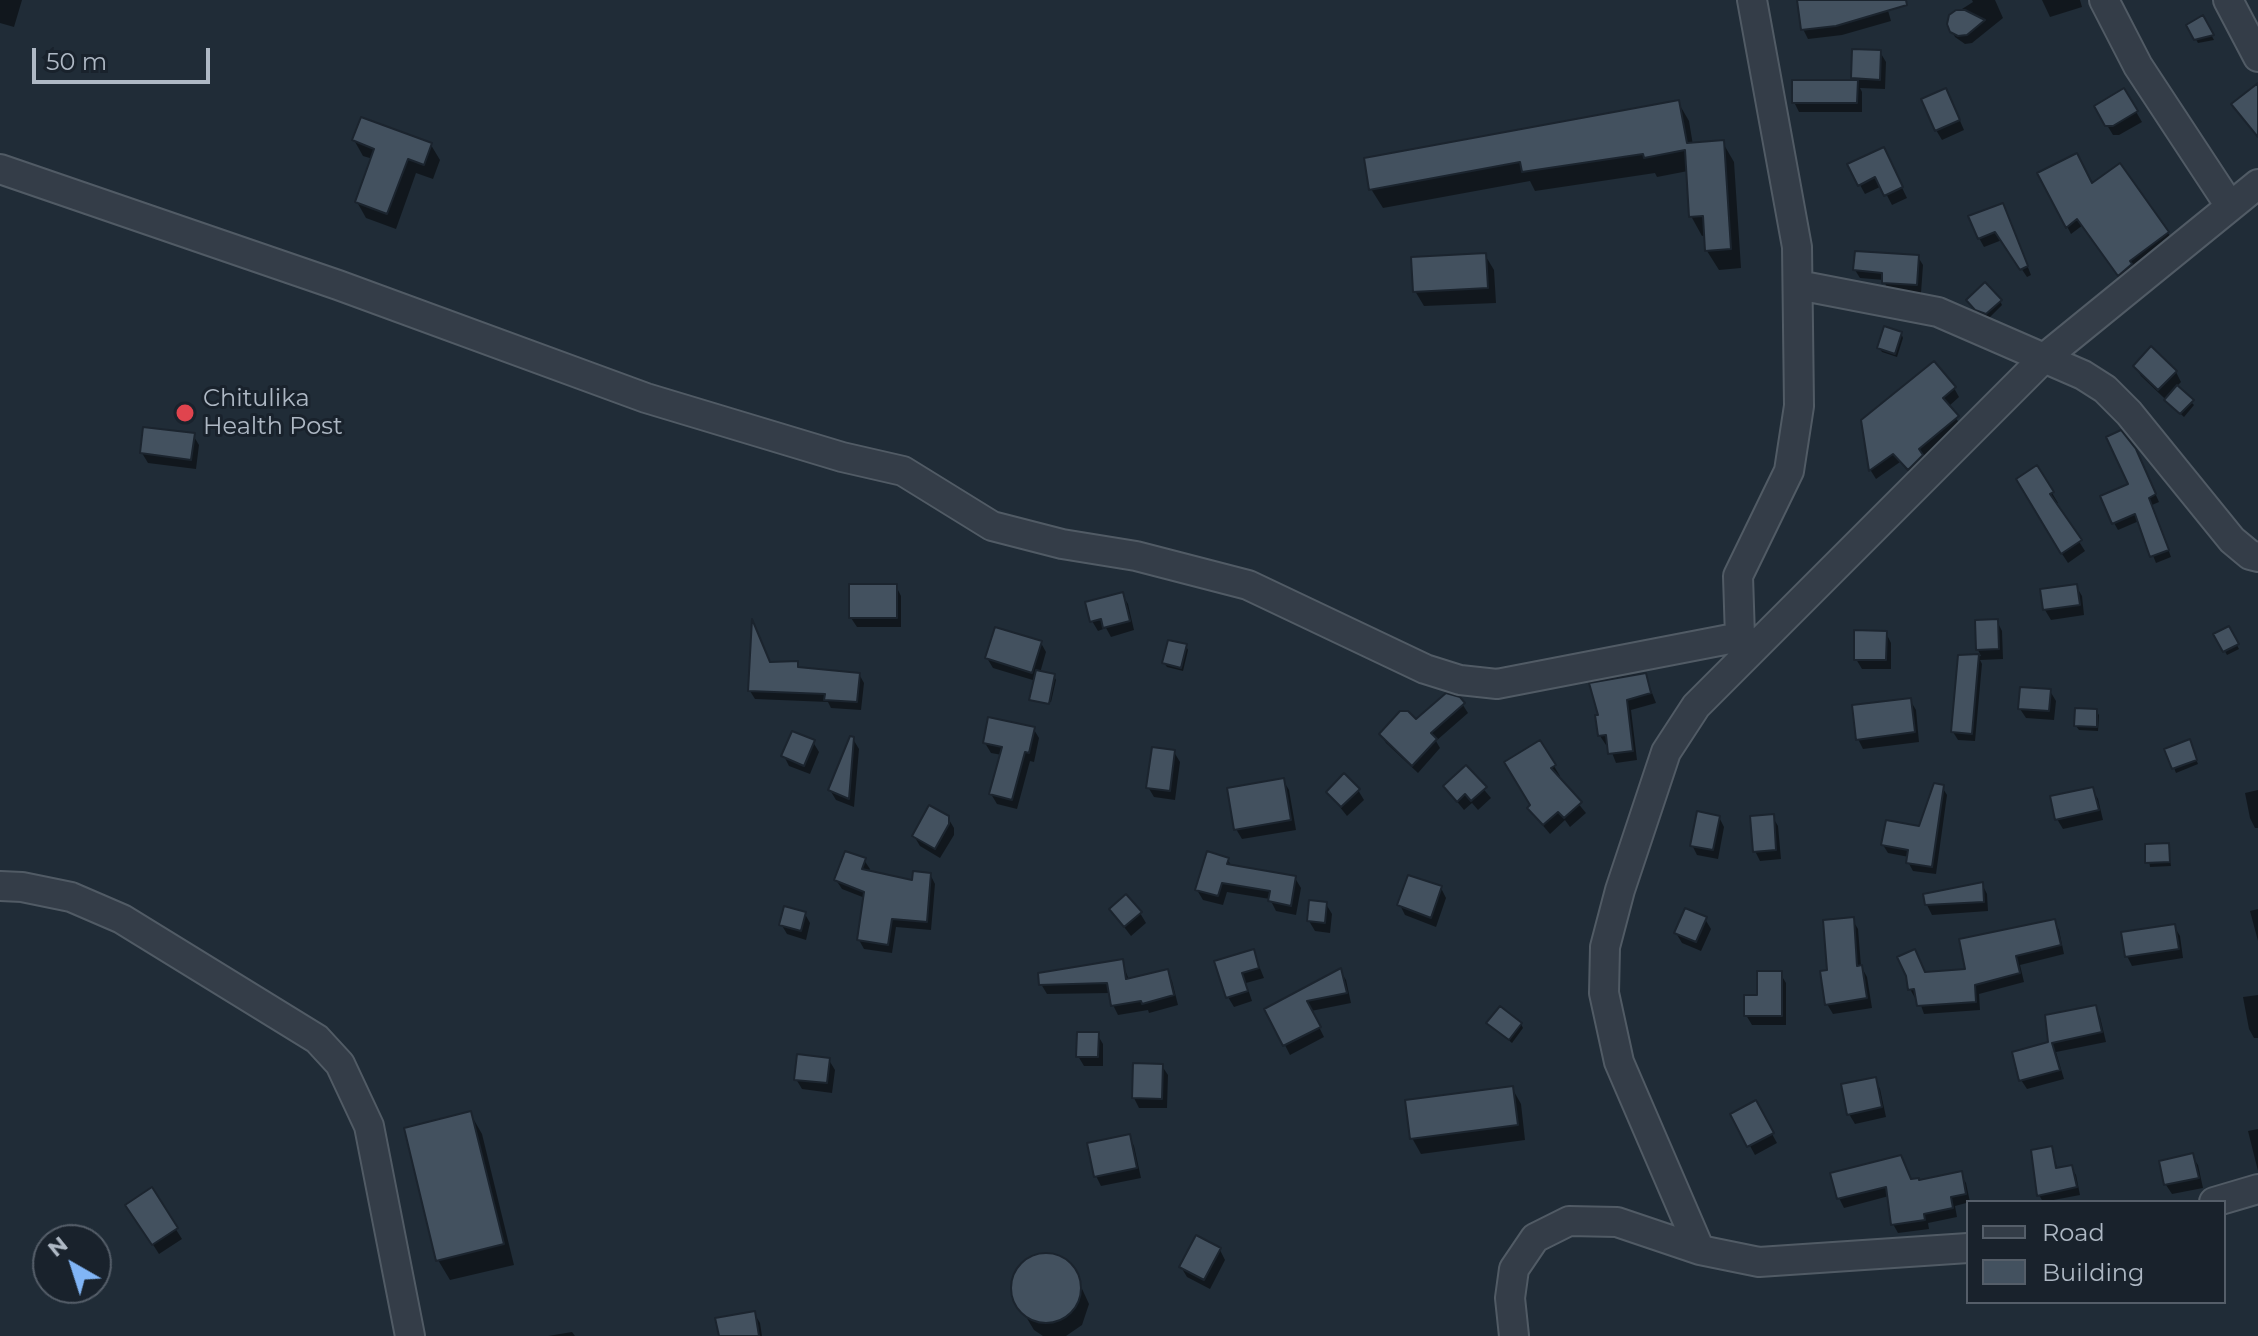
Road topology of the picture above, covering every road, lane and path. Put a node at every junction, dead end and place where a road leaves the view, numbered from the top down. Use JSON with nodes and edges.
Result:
{"nodes":[{"id":1,"x":1752,"y":0,"type":"edge"},
{"id":2,"x":2104,"y":0,"type":"edge"},
{"id":3,"x":2228,"y":0,"type":"edge"},
{"id":4,"x":2258,"y":57,"type":"edge"},
{"id":5,"x":0,"y":169,"type":"edge"},
{"id":6,"x":2258,"y":184,"type":"edge"},
{"id":7,"x":2230,"y":206,"type":"junction"},
{"id":8,"x":1798,"y":285,"type":"junction"},
{"id":9,"x":2043,"y":359,"type":"junction"},
{"id":10,"x":2258,"y":557,"type":"edge"},
{"id":11,"x":1744,"y":644,"type":"junction"},
{"id":12,"x":0,"y":886,"type":"edge"},
{"id":13,"x":2258,"y":1189,"type":"edge"},
{"id":14,"x":2221,"y":1200,"type":"edge"},
{"id":15,"x":1966,"y":1248,"type":"edge"},
{"id":16,"x":1700,"y":1250,"type":"junction"},
{"id":17,"x":410,"y":1336,"type":"edge"},
{"id":18,"x":1514,"y":1336,"type":"edge"}],
"edges":[{"from":1,"to":8,"type":"street"},
{"from":2,"to":7,"type":"street"},
{"from":3,"to":4,"type":"street"},
{"from":5,"to":11,"type":"street"},
{"from":6,"to":7,"type":"street"},
{"from":7,"to":9,"type":"street"},
{"from":8,"to":9,"type":"street"},
{"from":8,"to":11,"type":"street"},
{"from":9,"to":10,"type":"street"},
{"from":9,"to":11,"type":"street"},
{"from":11,"to":16,"type":"street"},
{"from":12,"to":17,"type":"street"},
{"from":13,"to":14,"type":"street"},
{"from":15,"to":16,"type":"street"},
{"from":16,"to":18,"type":"street"}]}
